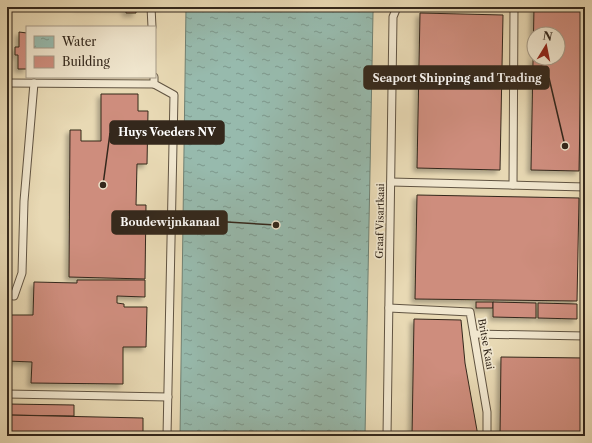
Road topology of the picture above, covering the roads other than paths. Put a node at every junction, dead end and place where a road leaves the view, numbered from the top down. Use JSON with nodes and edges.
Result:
{"nodes":[{"id":1,"x":151,"y":7,"type":"edge"},
{"id":2,"x":397,"y":7,"type":"edge"},
{"id":3,"x":514,"y":7,"type":"edge"},
{"id":4,"x":152,"y":26,"type":"edge"},
{"id":5,"x":154,"y":81,"type":"edge"},
{"id":6,"x":7,"y":83,"type":"edge"},
{"id":7,"x":34,"y":83,"type":"junction"},
{"id":8,"x":391,"y":182,"type":"junction"},
{"id":9,"x":513,"y":185,"type":"junction"},
{"id":10,"x":585,"y":187,"type":"edge"},
{"id":11,"x":7,"y":295,"type":"edge"},
{"id":12,"x":389,"y":308,"type":"junction"},
{"id":13,"x":474,"y":334,"type":"junction"},
{"id":14,"x":585,"y":336,"type":"edge"},
{"id":15,"x":7,"y":394,"type":"edge"},
{"id":16,"x":168,"y":397,"type":"junction"},
{"id":17,"x":167,"y":436,"type":"edge"},
{"id":18,"x":387,"y":436,"type":"edge"},
{"id":19,"x":487,"y":436,"type":"edge"}],
"edges":[{"from":1,"to":4,"type":"lane"},
{"from":2,"to":8,"type":"lane","name":"Graaf Visartkaai"},
{"from":3,"to":9,"type":"lane"},
{"from":5,"to":7,"type":"lane"},
{"from":5,"to":16,"type":"lane"},
{"from":6,"to":7,"type":"lane"},
{"from":7,"to":11,"type":"lane"},
{"from":8,"to":9,"type":"lane"},
{"from":8,"to":12,"type":"lane","name":"Graaf Visartkaai"},
{"from":9,"to":10,"type":"lane"},
{"from":12,"to":13,"type":"lane","name":"Britse Kaai"},
{"from":12,"to":18,"type":"lane","name":"Graaf Visartkaai"},
{"from":13,"to":14,"type":"lane"},
{"from":13,"to":19,"type":"lane","name":"Britse Kaai"},
{"from":15,"to":16,"type":"lane"},
{"from":16,"to":17,"type":"lane"}]}
